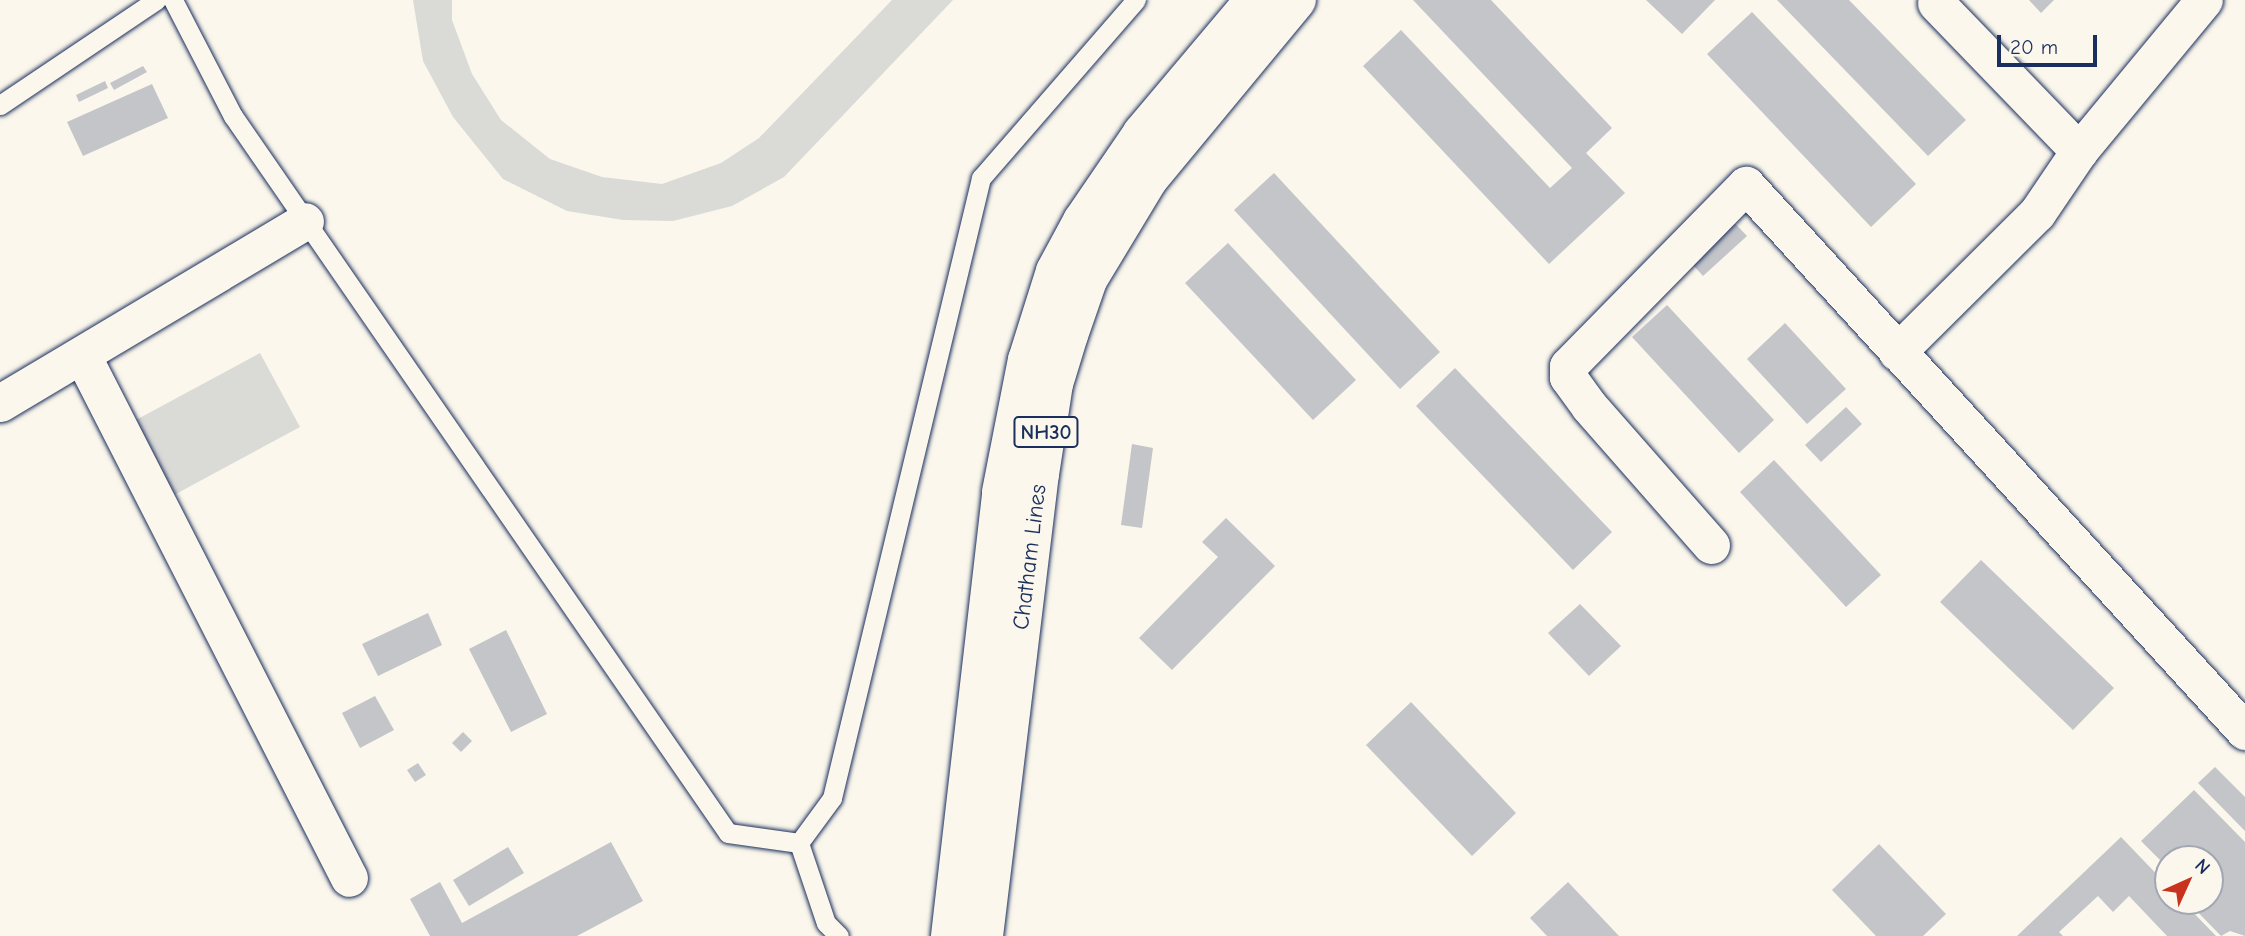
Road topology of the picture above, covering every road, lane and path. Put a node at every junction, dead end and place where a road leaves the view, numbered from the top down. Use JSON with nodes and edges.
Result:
{"nodes":[{"id":1,"x":156,"y":0,"type":"edge"},
{"id":2,"x":173,"y":0,"type":"edge"},
{"id":3,"x":1136,"y":0,"type":"edge"},
{"id":4,"x":1254,"y":0,"type":"edge"},
{"id":5,"x":1297,"y":0,"type":"edge"},
{"id":6,"x":2204,"y":0,"type":"edge"},
{"id":7,"x":1936,"y":3,"type":"dead end"},
{"id":8,"x":0,"y":105,"type":"edge"},
{"id":9,"x":2080,"y":150,"type":"junction"},
{"id":10,"x":305,"y":220,"type":"junction"},
{"id":11,"x":1897,"y":352,"type":"junction"},
{"id":12,"x":82,"y":355,"type":"junction"},
{"id":13,"x":0,"y":403,"type":"edge"},
{"id":14,"x":1711,"y":545,"type":"dead end"},
{"id":15,"x":2245,"y":731,"type":"edge"},
{"id":16,"x":799,"y":843,"type":"junction"},
{"id":17,"x":349,"y":878,"type":"dead end"},
{"id":18,"x":839,"y":936,"type":"edge"},
{"id":19,"x":950,"y":936,"type":"edge"},
{"id":20,"x":985,"y":936,"type":"edge"}],
"edges":[{"from":1,"to":8,"type":"lane"},
{"from":2,"to":10,"type":"lane"},
{"from":3,"to":16,"type":"lane"},
{"from":4,"to":19,"type":"highway","name":"Chatham Lines","number":"NH30"},
{"from":5,"to":20,"type":"highway","name":"Chatham Lines","number":"NH30"},
{"from":6,"to":9,"type":"street"},
{"from":7,"to":9,"type":"street"},
{"from":9,"to":11,"type":"street"},
{"from":10,"to":12,"type":"street"},
{"from":10,"to":16,"type":"lane"},
{"from":11,"to":14,"type":"street"},
{"from":11,"to":15,"type":"street"},
{"from":12,"to":13,"type":"street"},
{"from":12,"to":17,"type":"street"},
{"from":16,"to":18,"type":"lane"}]}
